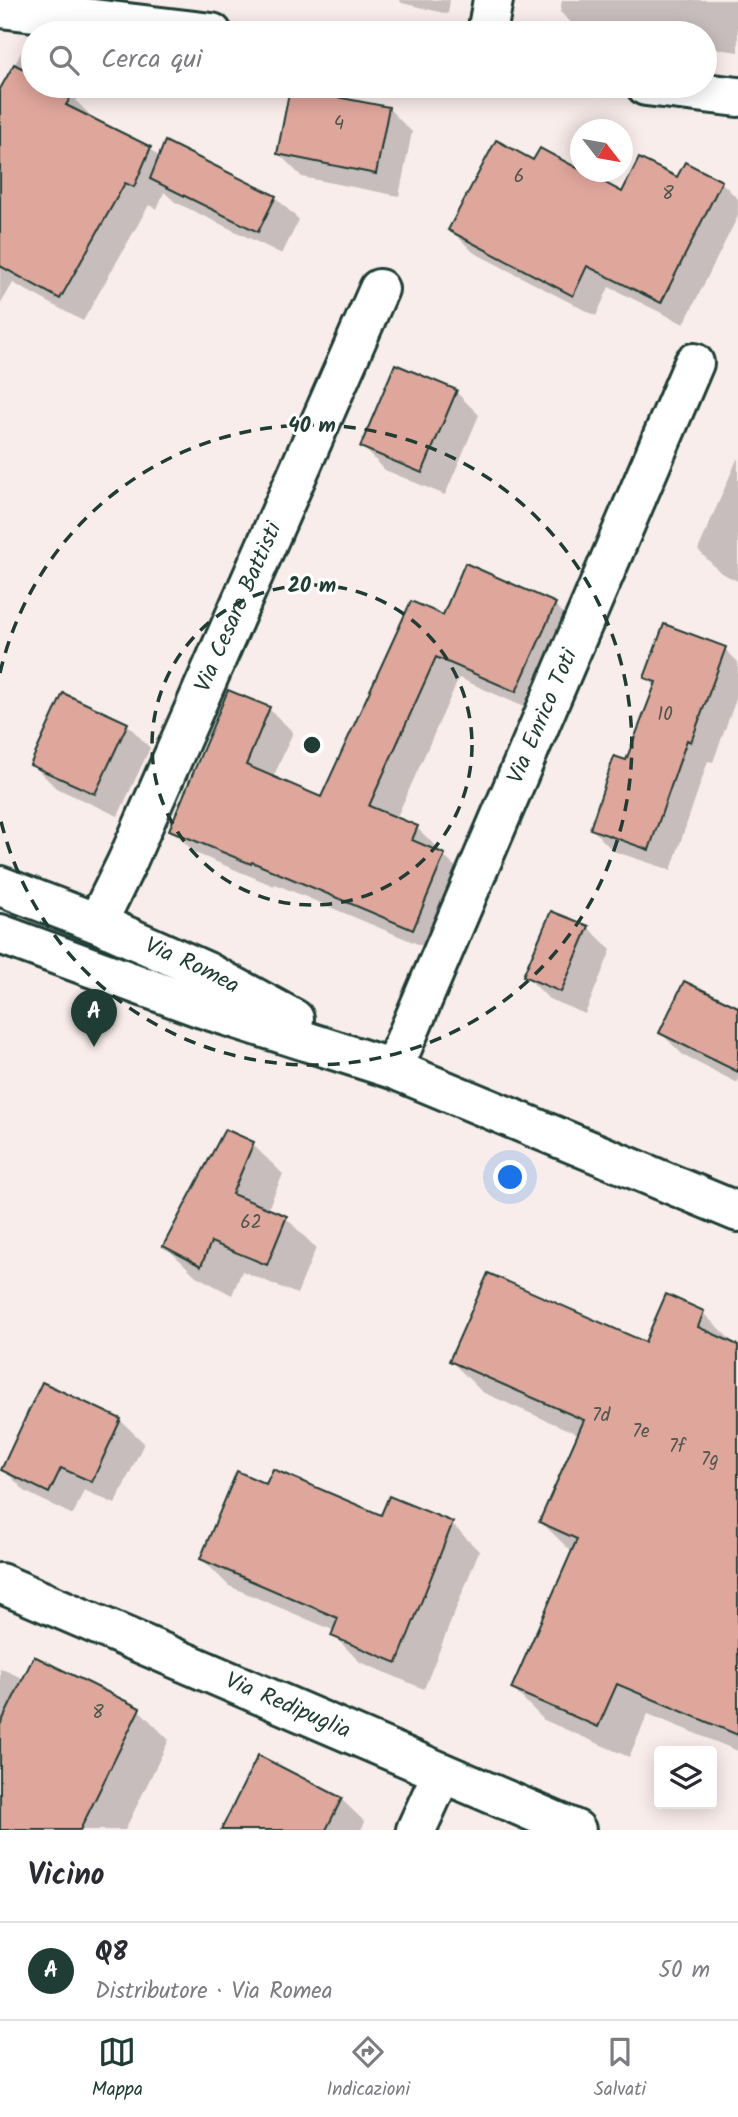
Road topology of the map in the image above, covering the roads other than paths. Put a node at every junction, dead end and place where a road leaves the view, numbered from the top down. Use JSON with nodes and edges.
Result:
{"nodes":[{"id":1,"x":493,"y":0,"type":"edge"},
{"id":2,"x":0,"y":8,"type":"edge"},
{"id":3,"x":110,"y":21,"type":"edge"},
{"id":4,"x":489,"y":21,"type":"edge"},
{"id":5,"x":717,"y":94,"type":"edge"},
{"id":6,"x":738,"y":97,"type":"edge"},
{"id":7,"x":379,"y":289,"type":"dead end"},
{"id":8,"x":694,"y":363,"type":"dead end"},
{"id":9,"x":0,"y":886,"type":"edge"},
{"id":10,"x":97,"y":923,"type":"junction"},
{"id":11,"x":0,"y":934,"type":"edge"},
{"id":12,"x":384,"y":1066,"type":"junction"},
{"id":13,"x":738,"y":1212,"type":"edge"},
{"id":14,"x":0,"y":1583,"type":"edge"},
{"id":15,"x":442,"y":1773,"type":"junction"},
{"id":16,"x":416,"y":1830,"type":"edge"},
{"id":17,"x":576,"y":1830,"type":"edge"}],
"edges":[{"from":1,"to":4,"type":"street"},
{"from":2,"to":3,"type":"street"},
{"from":5,"to":6,"type":"street"},
{"from":7,"to":10,"type":"street","name":"Via Cesare Battisti"},
{"from":8,"to":12,"type":"street","name":"Via Enrico Toti"},
{"from":9,"to":10,"type":"street","name":"Via Romea"},
{"from":10,"to":12,"type":"street","name":"Via Romea"},
{"from":11,"to":12,"type":"street","name":"Via Romea"},
{"from":12,"to":13,"type":"street","name":"Via Romea"},
{"from":14,"to":15,"type":"street","name":"Via Redipuglia"},
{"from":15,"to":16,"type":"street"},
{"from":15,"to":17,"type":"street","name":"Via Redipuglia"}]}
